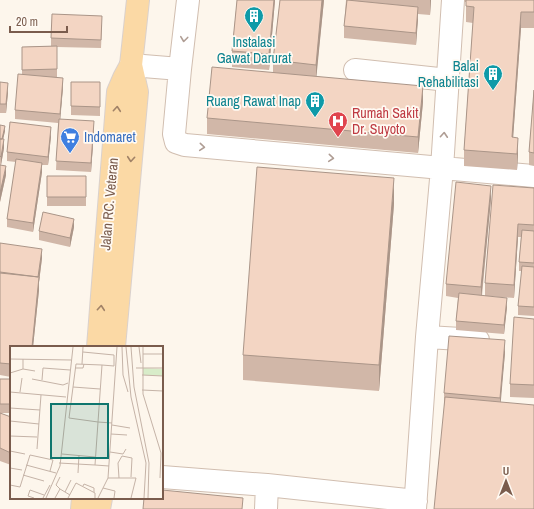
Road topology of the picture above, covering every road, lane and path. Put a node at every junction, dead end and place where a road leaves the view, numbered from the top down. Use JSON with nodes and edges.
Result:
{"nodes":[{"id":1,"x":138,"y":0,"type":"edge"},
{"id":2,"x":188,"y":0,"type":"edge"},
{"id":3,"x":453,"y":0,"type":"edge"},
{"id":4,"x":132,"y":65,"type":"junction"},
{"id":5,"x":180,"y":70,"type":"junction"},
{"id":6,"x":355,"y":70,"type":"dead end"},
{"id":7,"x":448,"y":80,"type":"junction"},
{"id":8,"x":442,"y":168,"type":"junction"},
{"id":9,"x":534,"y":176,"type":"edge"},
{"id":10,"x":427,"y":338,"type":"junction"},
{"id":11,"x":501,"y":341,"type":"edge"},
{"id":12,"x":98,"y":346,"type":"edge"},
{"id":13,"x":114,"y":346,"type":"edge"},
{"id":14,"x":163,"y":477,"type":"edge"},
{"id":15,"x":267,"y":485,"type":"junction"},
{"id":16,"x":84,"y":499,"type":"edge"},
{"id":17,"x":101,"y":499,"type":"edge"},
{"id":18,"x":415,"y":505,"type":"edge"},
{"id":19,"x":82,"y":509,"type":"edge"},
{"id":20,"x":99,"y":509,"type":"edge"},
{"id":21,"x":266,"y":509,"type":"edge"}],
"edges":[{"from":1,"to":4,"type":"main road","name":"Jalan RC. Veteran"},
{"from":2,"to":5,"type":"lane","one_way":true},
{"from":3,"to":7,"type":"lane"},
{"from":4,"to":5,"type":"lane"},
{"from":12,"to":4,"type":"main road","name":"Jalan RC. Veteran","one_way":true},
{"from":4,"to":13,"type":"main road","name":"Jalan RC. Veteran","one_way":true},
{"from":5,"to":8,"type":"lane","one_way":true},
{"from":6,"to":7,"type":"lane"},
{"from":8,"to":7,"type":"lane","one_way":true},
{"from":8,"to":9,"type":"lane"},
{"from":8,"to":10,"type":"lane"},
{"from":10,"to":11,"type":"lane"},
{"from":10,"to":18,"type":"lane"},
{"from":14,"to":15,"type":"lane"},
{"from":15,"to":18,"type":"lane"},
{"from":15,"to":21,"type":"lane"},
{"from":16,"to":19,"type":"main road"},
{"from":17,"to":20,"type":"main road"}]}
